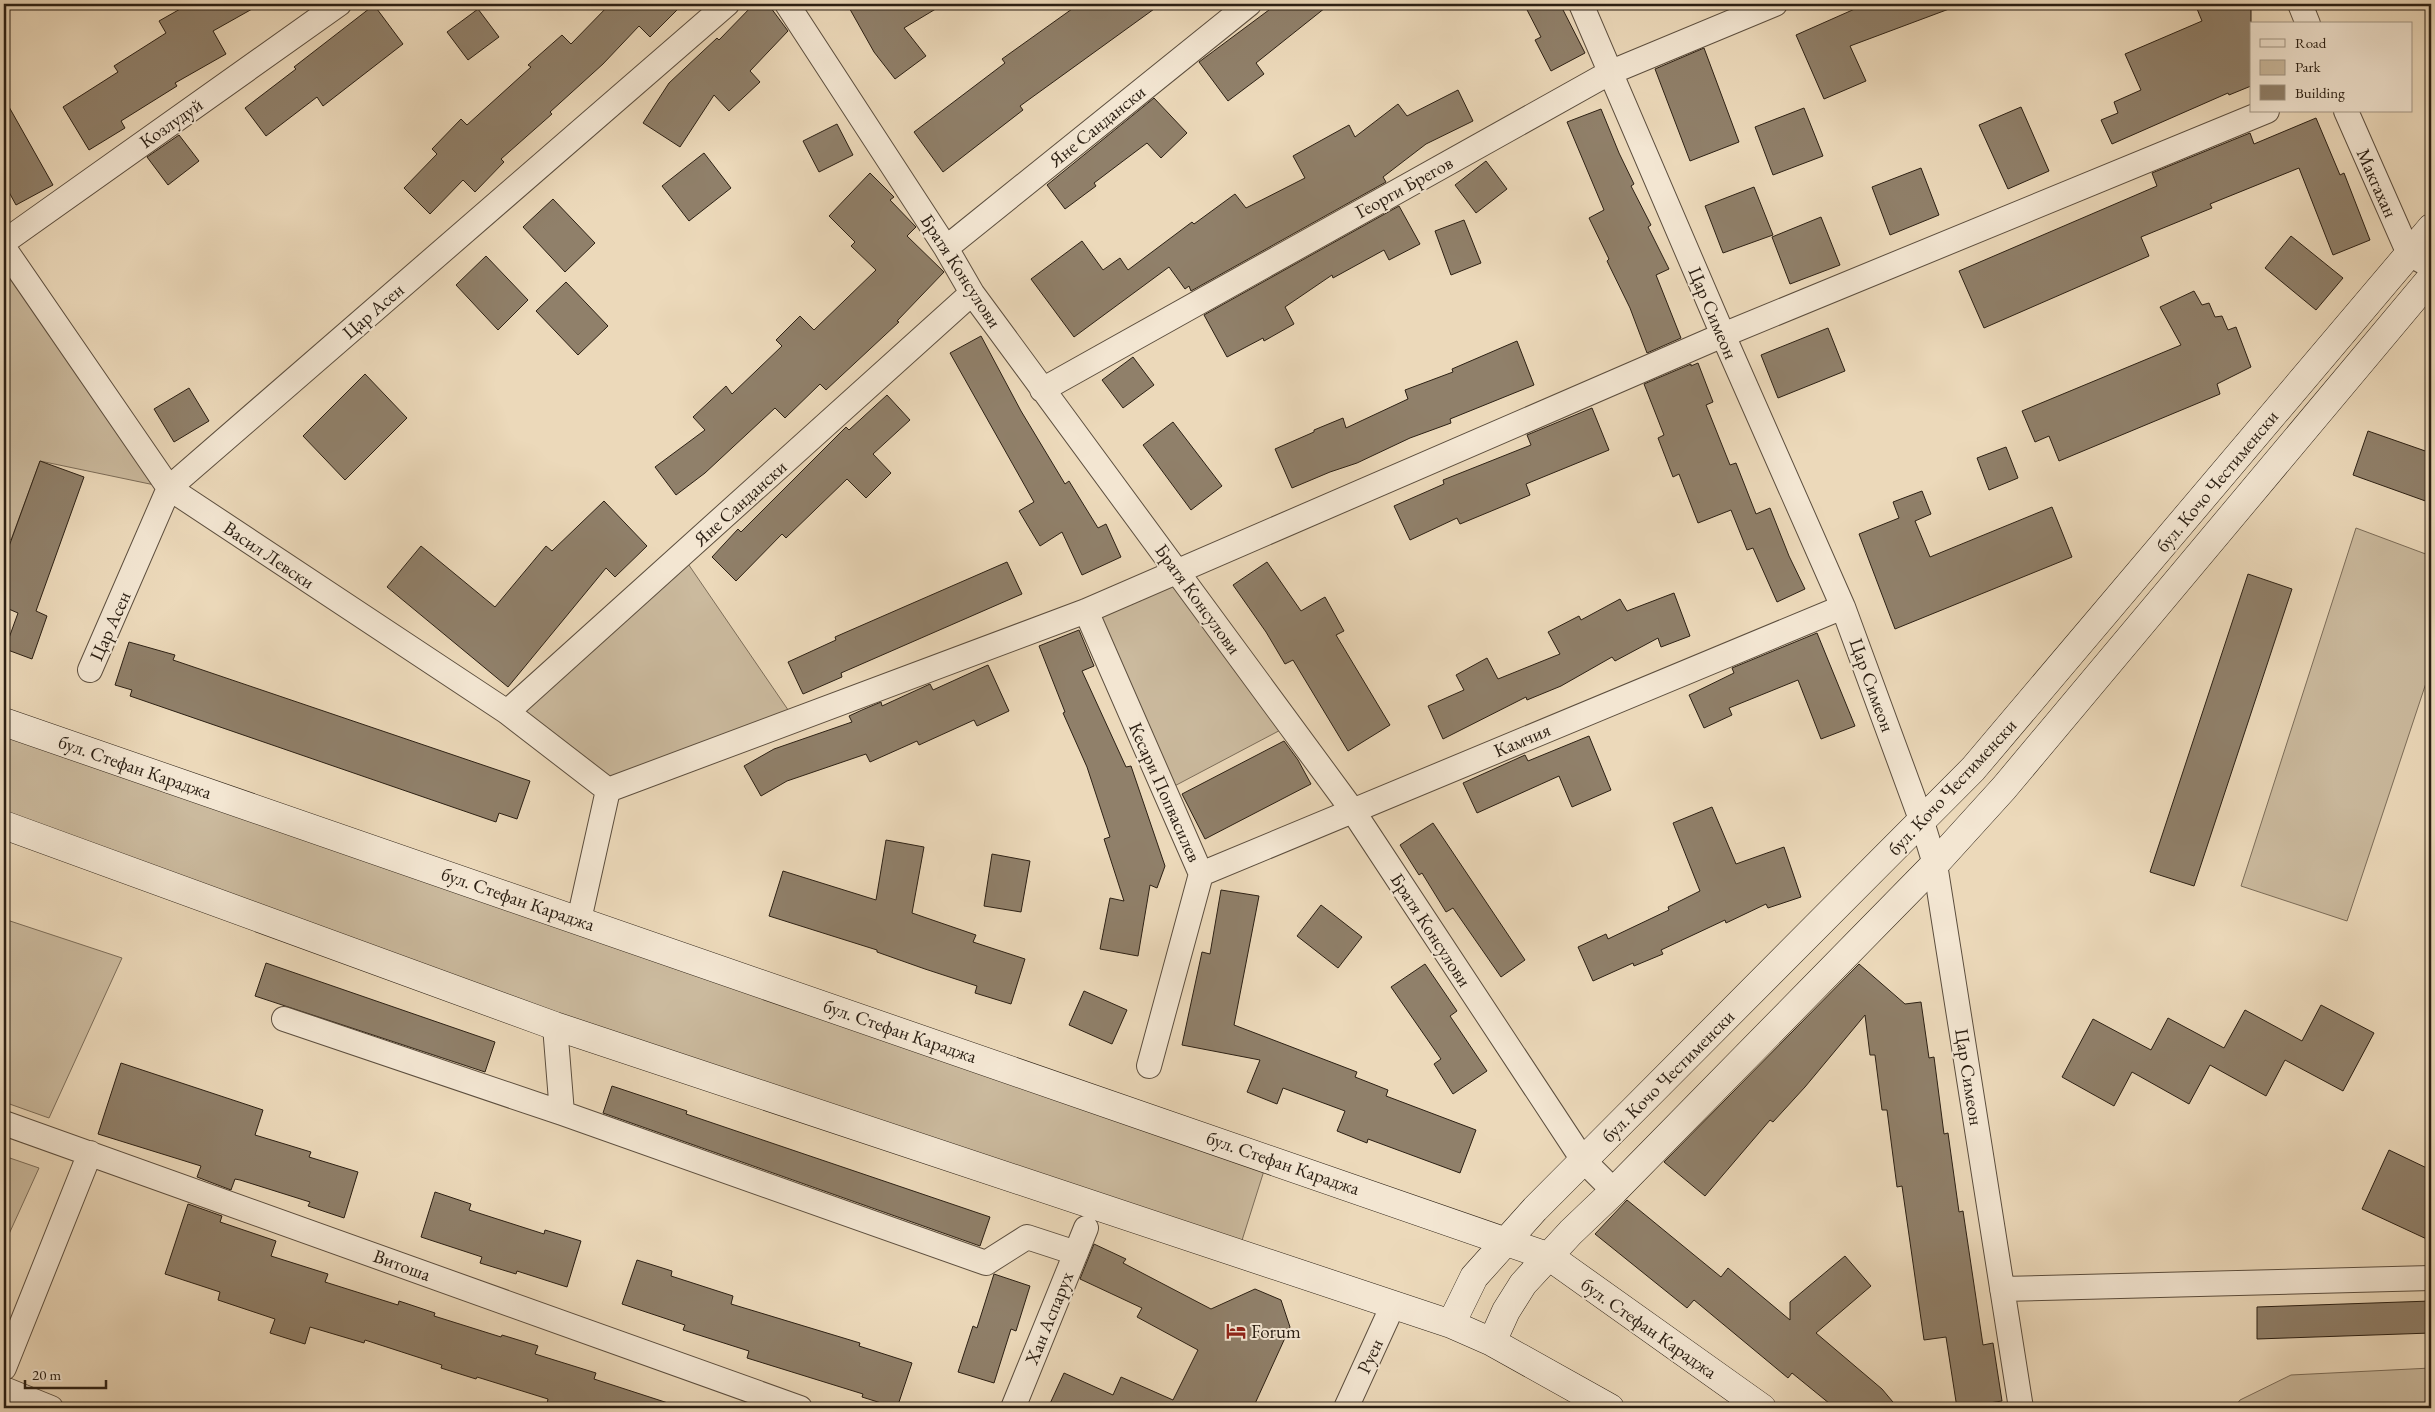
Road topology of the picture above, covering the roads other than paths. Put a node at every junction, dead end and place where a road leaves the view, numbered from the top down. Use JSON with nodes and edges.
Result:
{"nodes":[{"id":1,"x":339,"y":4,"type":"edge"},
{"id":2,"x":727,"y":4,"type":"edge"},
{"id":3,"x":787,"y":4,"type":"edge"},
{"id":4,"x":1249,"y":4,"type":"edge"},
{"id":5,"x":1581,"y":4,"type":"edge"},
{"id":6,"x":1775,"y":4,"type":"edge"},
{"id":7,"x":2300,"y":4,"type":"edge"},
{"id":8,"x":2307,"y":22,"type":"edge"},
{"id":9,"x":1610,"y":72,"type":"junction"},
{"id":10,"x":2265,"y":112,"type":"edge"},
{"id":11,"x":2346,"y":112,"type":"edge"},
{"id":12,"x":2431,"y":228,"type":"edge"},
{"id":13,"x":4,"y":242,"type":"edge"},
{"id":14,"x":4,"y":248,"type":"edge"},
{"id":15,"x":946,"y":248,"type":"junction"},
{"id":16,"x":2420,"y":260,"type":"edge"},
{"id":17,"x":2431,"y":278,"type":"edge"},
{"id":18,"x":972,"y":293,"type":"junction"},
{"id":19,"x":1723,"y":335,"type":"junction"},
{"id":20,"x":1042,"y":390,"type":"junction"},
{"id":21,"x":169,"y":488,"type":"junction"},
{"id":22,"x":1178,"y":570,"type":"junction"},
{"id":23,"x":1843,"y":607,"type":"junction"},
{"id":24,"x":1086,"y":611,"type":"junction"},
{"id":25,"x":90,"y":670,"type":"dead end"},
{"id":26,"x":507,"y":712,"type":"junction"},
{"id":27,"x":4,"y":722,"type":"edge"},
{"id":28,"x":608,"y":790,"type":"junction"},
{"id":29,"x":1353,"y":811,"type":"junction"},
{"id":30,"x":1922,"y":822,"type":"junction"},
{"id":31,"x":4,"y":825,"type":"edge"},
{"id":32,"x":1935,"y":864,"type":"junction"},
{"id":33,"x":1201,"y":874,"type":"junction"},
{"id":34,"x":579,"y":920,"type":"junction"},
{"id":35,"x":284,"y":1019,"type":"dead end"},
{"id":36,"x":555,"y":1026,"type":"junction"},
{"id":37,"x":1149,"y":1066,"type":"dead end"},
{"id":38,"x":562,"y":1113,"type":"junction"},
{"id":39,"x":4,"y":1122,"type":"edge"},
{"id":40,"x":90,"y":1152,"type":"junction"},
{"id":41,"x":1583,"y":1160,"type":"junction"},
{"id":42,"x":1614,"y":1191,"type":"junction"},
{"id":43,"x":1086,"y":1228,"type":"dead end"},
{"id":44,"x":1508,"y":1241,"type":"junction"},
{"id":45,"x":1076,"y":1253,"type":"junction"},
{"id":46,"x":1550,"y":1257,"type":"junction"},
{"id":47,"x":2431,"y":1278,"type":"edge"},
{"id":48,"x":2002,"y":1290,"type":"junction"},
{"id":49,"x":1393,"y":1304,"type":"junction"},
{"id":50,"x":1451,"y":1324,"type":"junction"},
{"id":51,"x":1492,"y":1342,"type":"junction"},
{"id":52,"x":4,"y":1368,"type":"edge"},
{"id":53,"x":4,"y":1389,"type":"edge"},
{"id":54,"x":51,"y":1408,"type":"edge"},
{"id":55,"x":800,"y":1408,"type":"edge"},
{"id":56,"x":1013,"y":1408,"type":"edge"},
{"id":57,"x":1346,"y":1408,"type":"edge"},
{"id":58,"x":1610,"y":1408,"type":"edge"},
{"id":59,"x":1762,"y":1408,"type":"edge"},
{"id":60,"x":2022,"y":1408,"type":"edge"}],
"edges":[{"from":1,"to":13,"type":"street","name":"Козлудуй"},
{"from":2,"to":21,"type":"street","name":"Цар Асен"},
{"from":3,"to":15,"type":"street","name":"Братя Консулови"},
{"from":4,"to":15,"type":"street","name":"Яне Сандански"},
{"from":5,"to":9,"type":"street","name":"Цар Симеон"},
{"from":6,"to":9,"type":"street","name":"Георги Брегов"},
{"from":7,"to":8,"type":"street"},
{"from":9,"to":19,"type":"street","name":"Цар Симеон"},
{"from":9,"to":20,"type":"street","name":"Георги Брегов"},
{"from":10,"to":19,"type":"street"},
{"from":11,"to":16,"type":"street","name":"Макгахан"},
{"from":12,"to":16,"type":"street","name":"бул. Кочо Честименски"},
{"from":14,"to":21,"type":"street","name":"Васил Левски"},
{"from":15,"to":18,"type":"street","name":"Братя Консулови"},
{"from":16,"to":30,"type":"street","name":"бул. Кочо Честименски"},
{"from":17,"to":32,"type":"street","name":"бул. Кочо Честименски"},
{"from":18,"to":20,"type":"street","name":"Братя Консулови"},
{"from":18,"to":26,"type":"street","name":"Яне Сандански"},
{"from":19,"to":22,"type":"street"},
{"from":19,"to":23,"type":"street","name":"Цар Симеон"},
{"from":20,"to":22,"type":"street","name":"Братя Консулови"},
{"from":21,"to":25,"type":"street","name":"Цар Асен"},
{"from":21,"to":26,"type":"street","name":"Васил Левски"},
{"from":22,"to":24,"type":"street"},
{"from":22,"to":29,"type":"street","name":"Братя Консулови"},
{"from":23,"to":29,"type":"street","name":"Камчия"},
{"from":23,"to":30,"type":"street","name":"Цар Симеон"},
{"from":24,"to":28,"type":"street"},
{"from":24,"to":33,"type":"street","name":"Кесари Попвасилев"},
{"from":26,"to":28,"type":"street","name":"Васил Левски"},
{"from":27,"to":34,"type":"street","name":"бул. Стефан Караджа"},
{"from":28,"to":34,"type":"street"},
{"from":29,"to":33,"type":"street","name":"Камчия"},
{"from":29,"to":41,"type":"street","name":"Братя Консулови"},
{"from":30,"to":32,"type":"street","name":"Цар Симеон"},
{"from":30,"to":41,"type":"street","name":"бул. Кочо Честименски"},
{"from":31,"to":36,"type":"street"},
{"from":32,"to":42,"type":"street","name":"бул. Кочо Честименски"},
{"from":32,"to":48,"type":"street","name":"Цар Симеон"},
{"from":33,"to":37,"type":"street","name":"Кесари Попвасилев"},
{"from":34,"to":44,"type":"street","name":"бул. Стефан Караджа"},
{"from":35,"to":38,"type":"street"},
{"from":36,"to":38,"type":"street"},
{"from":36,"to":49,"type":"street"},
{"from":38,"to":45,"type":"street"},
{"from":39,"to":40,"type":"street","name":"Витоша"},
{"from":40,"to":52,"type":"street"},
{"from":40,"to":55,"type":"street","name":"Витоша"},
{"from":41,"to":42,"type":"street","name":"Братя Консулови"},
{"from":41,"to":44,"type":"street","name":"бул. Кочо Честименски"},
{"from":42,"to":46,"type":"street","name":"бул. Кочо Честименски"},
{"from":43,"to":45,"type":"street","name":"Хан Аспарух"},
{"from":44,"to":46,"type":"street","name":"бул. Стефан Караджа"},
{"from":44,"to":50,"type":"street","name":"бул. Кочо Честименски"},
{"from":45,"to":56,"type":"street","name":"Хан Аспарух"},
{"from":46,"to":51,"type":"street","name":"бул. Кочо Честименски"},
{"from":46,"to":59,"type":"street","name":"бул. Стефан Караджа"},
{"from":47,"to":48,"type":"street"},
{"from":48,"to":60,"type":"street","name":"Цар Симеон"},
{"from":49,"to":50,"type":"street"},
{"from":49,"to":57,"type":"street","name":"Руен"},
{"from":50,"to":51,"type":"street"},
{"from":51,"to":58,"type":"street"},
{"from":53,"to":54,"type":"street"}]}
